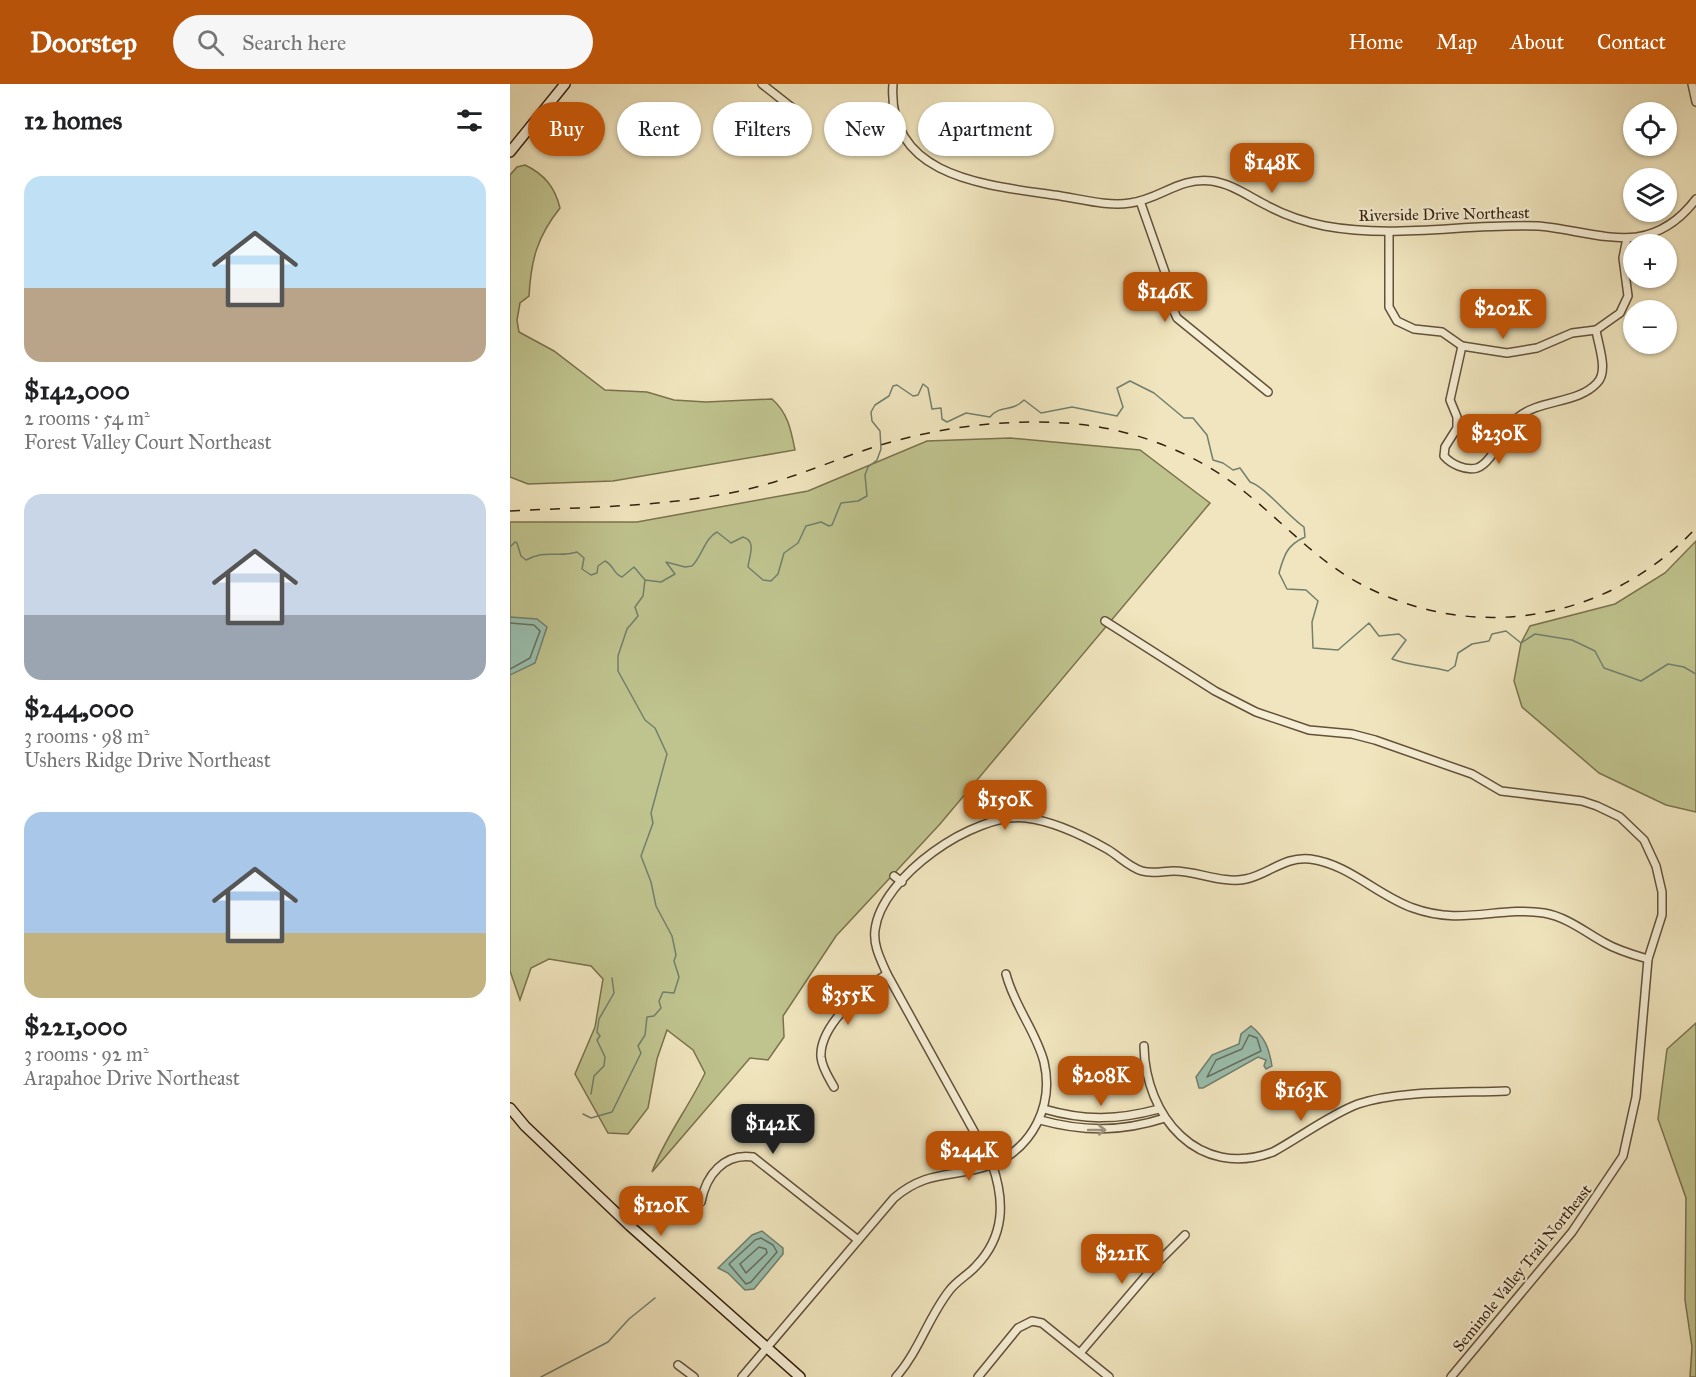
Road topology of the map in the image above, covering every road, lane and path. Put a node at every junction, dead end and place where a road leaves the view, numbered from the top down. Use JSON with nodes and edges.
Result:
{"nodes":[{"id":1,"x":565,"y":84,"type":"edge"},
{"id":2,"x":762,"y":84,"type":"edge"},
{"id":3,"x":893,"y":84,"type":"edge"},
{"id":4,"x":1692,"y":84,"type":"edge"},
{"id":5,"x":785,"y":102,"type":"edge"},
{"id":6,"x":1696,"y":102,"type":"edge"},
{"id":7,"x":510,"y":152,"type":"edge"},
{"id":8,"x":1696,"y":199,"type":"edge"},
{"id":9,"x":1140,"y":201,"type":"junction"},
{"id":10,"x":1389,"y":232,"type":"junction"},
{"id":11,"x":1649,"y":234,"type":"edge"},
{"id":12,"x":1623,"y":237,"type":"edge"},
{"id":13,"x":1627,"y":288,"type":"edge"},
{"id":14,"x":1596,"y":330,"type":"junction"},
{"id":15,"x":1462,"y":346,"type":"junction"},
{"id":16,"x":1268,"y":392,"type":"dead end"},
{"id":17,"x":1105,"y":621,"type":"dead end"},
{"id":18,"x":894,"y":876,"type":"dead end"},
{"id":19,"x":902,"y":882,"type":"junction"},
{"id":20,"x":1648,"y":959,"type":"junction"},
{"id":21,"x":887,"y":974,"type":"junction"},
{"id":22,"x":1006,"y":974,"type":"dead end"},
{"id":23,"x":1144,"y":1046,"type":"dead end"},
{"id":24,"x":834,"y":1088,"type":"dead end"},
{"id":25,"x":1506,"y":1091,"type":"dead end"},
{"id":26,"x":510,"y":1108,"type":"edge"},
{"id":27,"x":1159,"y":1108,"type":"junction"},
{"id":28,"x":1044,"y":1109,"type":"junction"},
{"id":29,"x":1165,"y":1118,"type":"junction"},
{"id":30,"x":1040,"y":1120,"type":"junction"},
{"id":31,"x":992,"y":1164,"type":"junction"},
{"id":32,"x":701,"y":1202,"type":"dead end"},
{"id":33,"x":1185,"y":1235,"type":"dead end"},
{"id":34,"x":858,"y":1240,"type":"junction"},
{"id":35,"x":768,"y":1349,"type":"junction"},
{"id":36,"x":1080,"y":1353,"type":"junction"},
{"id":37,"x":678,"y":1365,"type":"dead end"},
{"id":38,"x":694,"y":1377,"type":"edge"},
{"id":39,"x":742,"y":1377,"type":"edge"},
{"id":40,"x":800,"y":1377,"type":"edge"},
{"id":41,"x":896,"y":1377,"type":"edge"},
{"id":42,"x":978,"y":1377,"type":"edge"},
{"id":43,"x":1109,"y":1377,"type":"edge"},
{"id":44,"x":1451,"y":1377,"type":"edge"}],
"edges":[{"from":1,"to":7,"type":"street"},
{"from":2,"to":5,"type":"street"},
{"from":3,"to":9,"type":"street","name":"Riverside Drive Northeast"},
{"from":4,"to":6,"type":"street"},
{"from":8,"to":11,"type":"street","name":"Riverside Drive Northeast"},
{"from":9,"to":10,"type":"street","name":"Riverside Drive Northeast"},
{"from":9,"to":16,"type":"street"},
{"from":10,"to":12,"type":"street","name":"Riverside Drive Northeast"},
{"from":10,"to":15,"type":"street"},
{"from":13,"to":14,"type":"street"},
{"from":14,"to":15,"type":"street"},
{"from":14,"to":15,"type":"street"},
{"from":17,"to":20,"type":"street","name":"Seminole Valley Trail Northeast"},
{"from":18,"to":19,"type":"street"},
{"from":19,"to":20,"type":"street"},
{"from":19,"to":21,"type":"street"},
{"from":20,"to":44,"type":"street","name":"Seminole Valley Trail Northeast"},
{"from":21,"to":24,"type":"street"},
{"from":21,"to":31,"type":"street"},
{"from":22,"to":28,"type":"street"},
{"from":23,"to":27,"type":"street"},
{"from":25,"to":29,"type":"street"},
{"from":26,"to":35,"type":"street"},
{"from":27,"to":28,"type":"street"},
{"from":27,"to":29,"type":"street"},
{"from":28,"to":30,"type":"street"},
{"from":30,"to":29,"type":"street","one_way":true},
{"from":30,"to":31,"type":"street"},
{"from":31,"to":34,"type":"street"},
{"from":31,"to":41,"type":"street"},
{"from":32,"to":34,"type":"street"},
{"from":33,"to":36,"type":"street"},
{"from":34,"to":35,"type":"street"},
{"from":35,"to":39,"type":"street"},
{"from":35,"to":40,"type":"street"},
{"from":36,"to":42,"type":"street"},
{"from":36,"to":43,"type":"street"},
{"from":37,"to":38,"type":"street"}]}
